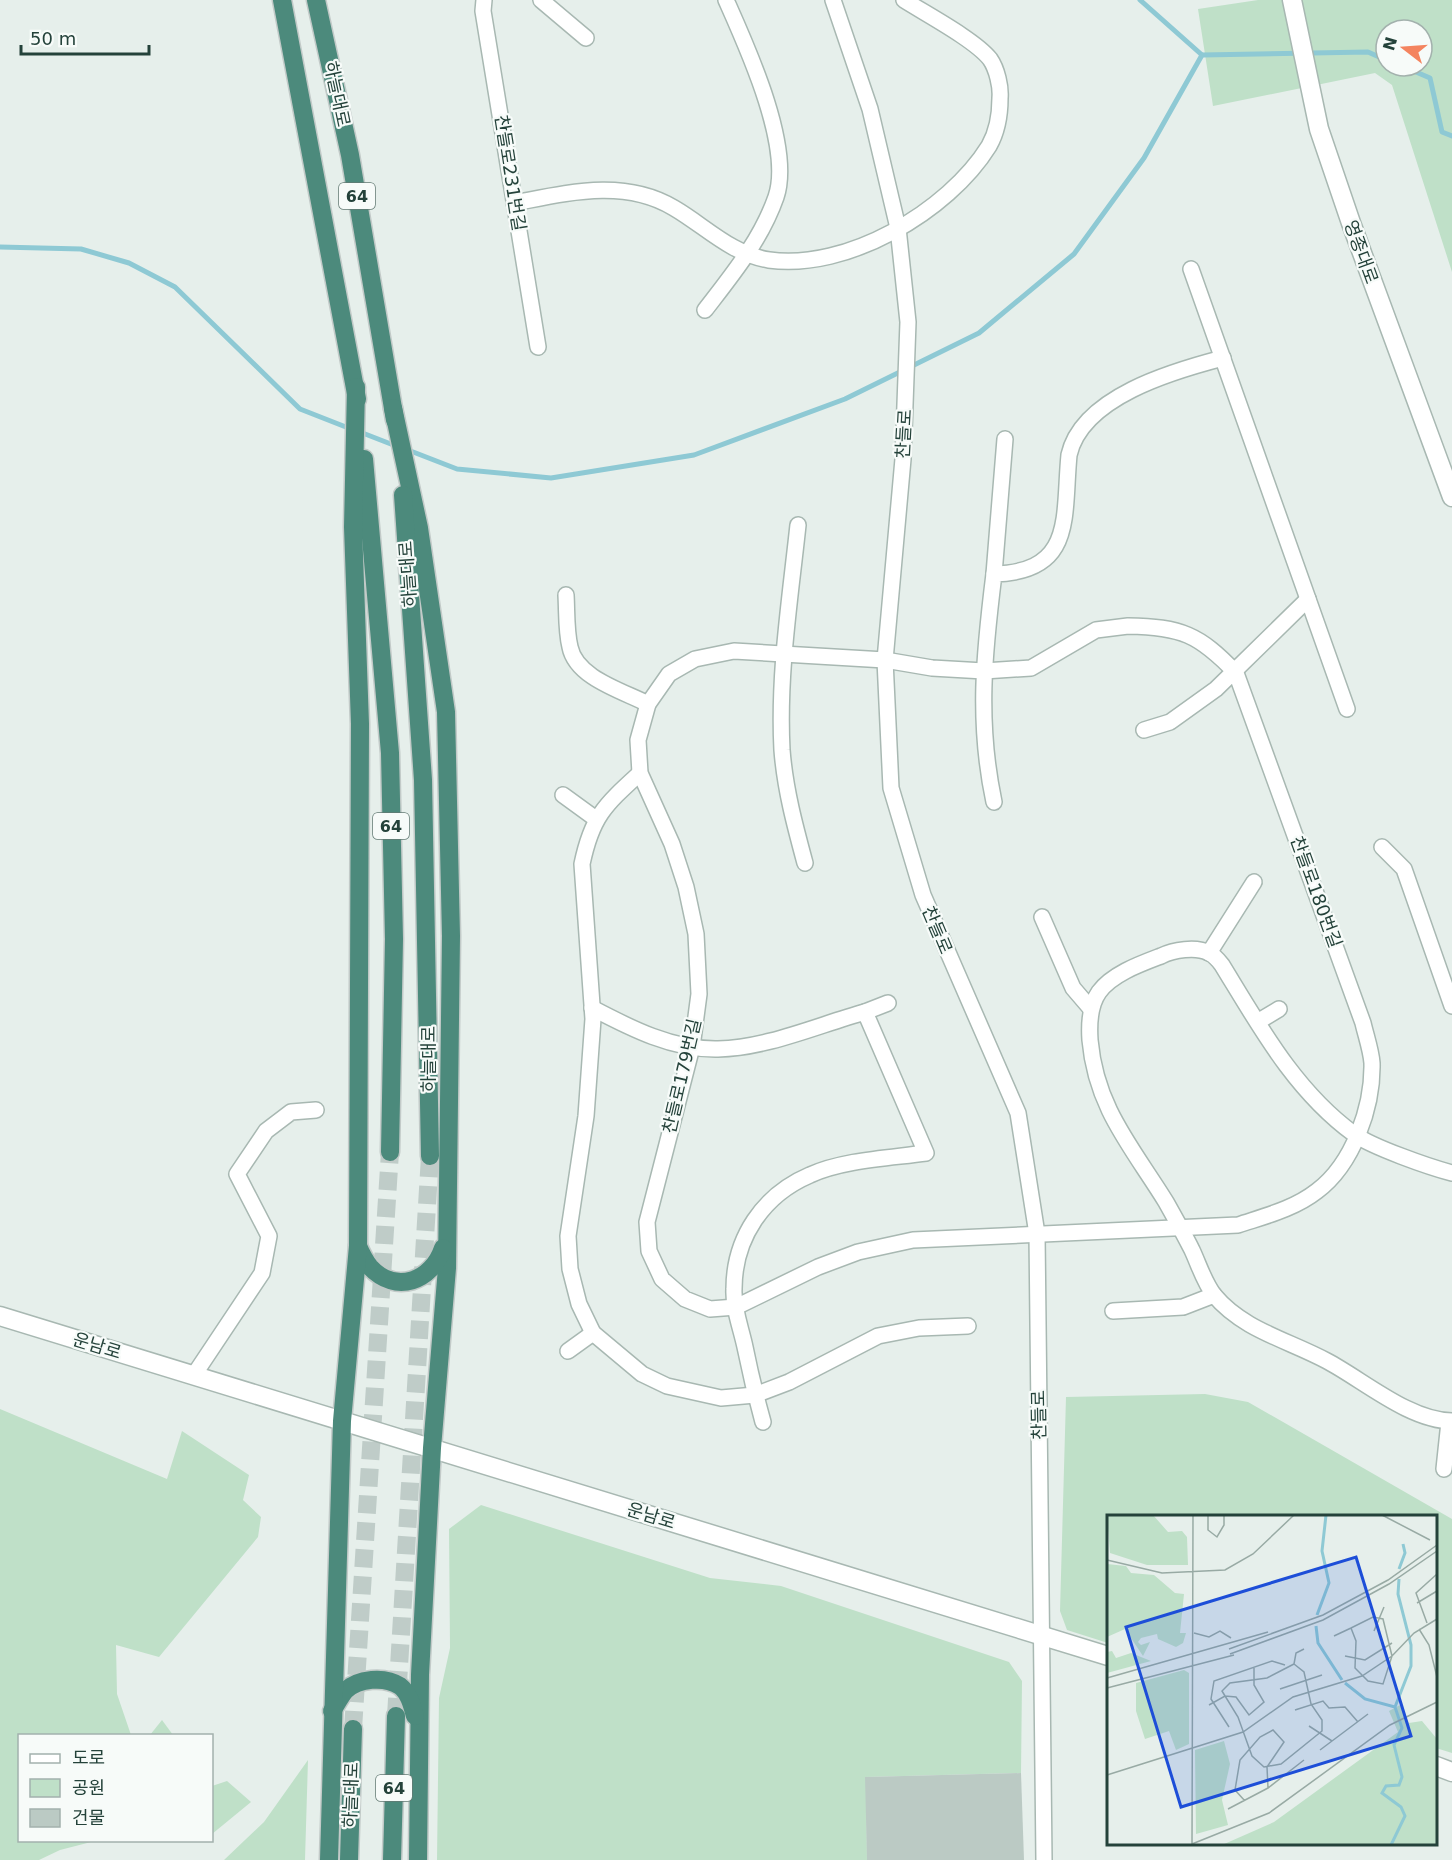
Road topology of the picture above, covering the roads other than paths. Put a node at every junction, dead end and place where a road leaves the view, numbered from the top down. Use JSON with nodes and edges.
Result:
{"nodes":[{"id":1,"x":282,"y":0,"type":"edge"},
{"id":2,"x":316,"y":0,"type":"edge"},
{"id":3,"x":484,"y":0,"type":"edge"},
{"id":4,"x":541,"y":0,"type":"edge"},
{"id":5,"x":726,"y":0,"type":"edge"},
{"id":6,"x":833,"y":0,"type":"edge"},
{"id":7,"x":904,"y":0,"type":"edge"},
{"id":8,"x":1292,"y":0,"type":"edge"},
{"id":9,"x":586,"y":38,"type":"dead end"},
{"id":10,"x":514,"y":203,"type":"junction"},
{"id":11,"x":898,"y":228,"type":"junction"},
{"id":12,"x":747,"y":254,"type":"junction"},
{"id":13,"x":1191,"y":269,"type":"dead end"},
{"id":14,"x":705,"y":310,"type":"dead end"},
{"id":15,"x":538,"y":347,"type":"dead end"},
{"id":16,"x":1223,"y":358,"type":"junction"},
{"id":17,"x":1005,"y":439,"type":"dead end"},
{"id":18,"x":1452,"y":496,"type":"edge"},
{"id":19,"x":361,"y":499,"type":"junction"},
{"id":20,"x":410,"y":513,"type":"junction"},
{"id":21,"x":798,"y":525,"type":"dead end"},
{"id":22,"x":994,"y":574,"type":"junction"},
{"id":23,"x":566,"y":595,"type":"dead end"},
{"id":24,"x":1308,"y":599,"type":"junction"},
{"id":25,"x":784,"y":656,"type":"junction"},
{"id":26,"x":885,"y":660,"type":"junction"},
{"id":27,"x":984,"y":671,"type":"junction"},
{"id":28,"x":1236,"y":673,"type":"junction"},
{"id":29,"x":648,"y":704,"type":"junction"},
{"id":30,"x":1347,"y":708,"type":"dead end"},
{"id":31,"x":1144,"y":730,"type":"dead end"},
{"id":32,"x":640,"y":773,"type":"junction"},
{"id":33,"x":563,"y":795,"type":"dead end"},
{"id":34,"x":994,"y":802,"type":"dead end"},
{"id":35,"x":596,"y":819,"type":"junction"},
{"id":36,"x":1382,"y":847,"type":"dead end"},
{"id":37,"x":805,"y":863,"type":"dead end"},
{"id":38,"x":1254,"y":882,"type":"dead end"},
{"id":39,"x":1042,"y":917,"type":"dead end"},
{"id":40,"x":1209,"y":952,"type":"junction"},
{"id":41,"x":888,"y":1003,"type":"dead end"},
{"id":42,"x":1452,"y":1006,"type":"edge"},
{"id":43,"x":592,"y":1008,"type":"junction"},
{"id":44,"x":1091,"y":1009,"type":"junction"},
{"id":45,"x":1279,"y":1009,"type":"dead end"},
{"id":46,"x":865,"y":1012,"type":"junction"},
{"id":47,"x":1259,"y":1022,"type":"junction"},
{"id":48,"x":692,"y":1047,"type":"junction"},
{"id":49,"x":316,"y":1110,"type":"dead end"},
{"id":50,"x":1356,"y":1135,"type":"junction"},
{"id":51,"x":390,"y":1152,"type":"tunnel mouth"},
{"id":52,"x":430,"y":1156,"type":"tunnel mouth"},
{"id":53,"x":1452,"y":1173,"type":"edge"},
{"id":54,"x":1181,"y":1228,"type":"junction"},
{"id":55,"x":1037,"y":1234,"type":"junction"},
{"id":56,"x":448,"y":1236,"type":"junction"},
{"id":57,"x":358,"y":1246,"type":"junction"},
{"id":58,"x":1214,"y":1295,"type":"junction"},
{"id":59,"x":736,"y":1307,"type":"junction"},
{"id":60,"x":1113,"y":1311,"type":"dead end"},
{"id":61,"x":0,"y":1316,"type":"edge"},
{"id":62,"x":968,"y":1326,"type":"dead end"},
{"id":63,"x":593,"y":1333,"type":"junction"},
{"id":64,"x":568,"y":1351,"type":"dead end"},
{"id":65,"x":194,"y":1375,"type":"junction"},
{"id":66,"x":755,"y":1395,"type":"junction"},
{"id":67,"x":342,"y":1421,"type":"junction"},
{"id":68,"x":1451,"y":1421,"type":"edge"},
{"id":69,"x":763,"y":1422,"type":"dead end"},
{"id":70,"x":432,"y":1448,"type":"junction"},
{"id":71,"x":1444,"y":1469,"type":"dead end"},
{"id":72,"x":1040,"y":1635,"type":"junction"},
{"id":73,"x":1107,"y":1656,"type":"edge"},
{"id":74,"x":332,"y":1713,"type":"junction"},
{"id":75,"x":396,"y":1716,"type":"tunnel mouth"},
{"id":76,"x":418,"y":1726,"type":"junction"},
{"id":77,"x":353,"y":1730,"type":"tunnel mouth"},
{"id":78,"x":1437,"y":1766,"type":"edge"},
{"id":79,"x":1452,"y":1772,"type":"edge"},
{"id":80,"x":329,"y":1860,"type":"edge"},
{"id":81,"x":349,"y":1860,"type":"edge"},
{"id":82,"x":392,"y":1860,"type":"edge"},
{"id":83,"x":418,"y":1860,"type":"edge"},
{"id":84,"x":1044,"y":1860,"type":"edge"}],
"edges":[{"from":1,"to":19,"type":"highway","name":"하늘대로","number":"64"},
{"from":2,"to":20,"type":"highway","name":"하늘대로","number":"64"},
{"from":3,"to":10,"type":"street","name":"찬들로231번길"},
{"from":4,"to":9,"type":"street"},
{"from":5,"to":12,"type":"street"},
{"from":6,"to":11,"type":"street","name":"찬들로"},
{"from":7,"to":11,"type":"street"},
{"from":8,"to":18,"type":"street","name":"영종대로"},
{"from":10,"to":12,"type":"street"},
{"from":10,"to":15,"type":"street","name":"찬들로231번길"},
{"from":11,"to":12,"type":"street"},
{"from":11,"to":26,"type":"street","name":"찬들로"},
{"from":12,"to":14,"type":"street"},
{"from":13,"to":16,"type":"street"},
{"from":16,"to":22,"type":"street"},
{"from":16,"to":24,"type":"street"},
{"from":17,"to":22,"type":"street"},
{"from":19,"to":51,"type":"highway","name":"하늘대로","number":"64"},
{"from":19,"to":57,"type":"highway"},
{"from":20,"to":52,"type":"highway","name":"하늘대로","number":"64"},
{"from":20,"to":56,"type":"highway"},
{"from":21,"to":25,"type":"street"},
{"from":22,"to":27,"type":"street"},
{"from":23,"to":29,"type":"street"},
{"from":24,"to":28,"type":"street"},
{"from":24,"to":30,"type":"street"},
{"from":25,"to":26,"type":"street","name":"찬들로179번길"},
{"from":25,"to":29,"type":"street","name":"찬들로179번길"},
{"from":25,"to":37,"type":"street"},
{"from":26,"to":27,"type":"street","name":"찬들로180번길"},
{"from":26,"to":55,"type":"street","name":"찬들로"},
{"from":27,"to":28,"type":"street","name":"찬들로180번길"},
{"from":27,"to":34,"type":"street"},
{"from":28,"to":31,"type":"street"},
{"from":28,"to":50,"type":"street","name":"찬들로180번길"},
{"from":29,"to":32,"type":"street","name":"찬들로179번길"},
{"from":32,"to":35,"type":"street"},
{"from":32,"to":48,"type":"street","name":"찬들로179번길"},
{"from":33,"to":35,"type":"street"},
{"from":35,"to":43,"type":"street"},
{"from":36,"to":42,"type":"street"},
{"from":38,"to":40,"type":"street"},
{"from":39,"to":44,"type":"street"},
{"from":40,"to":44,"type":"street"},
{"from":40,"to":47,"type":"street"},
{"from":41,"to":46,"type":"street"},
{"from":43,"to":48,"type":"street"},
{"from":43,"to":63,"type":"street"},
{"from":44,"to":54,"type":"street"},
{"from":45,"to":47,"type":"street"},
{"from":46,"to":48,"type":"street"},
{"from":46,"to":59,"type":"street"},
{"from":47,"to":50,"type":"street"},
{"from":48,"to":59,"type":"street","name":"찬들로179번길"},
{"from":49,"to":65,"type":"street"},
{"from":50,"to":53,"type":"street"},
{"from":50,"to":54,"type":"street","name":"찬들로180번길"},
{"from":54,"to":55,"type":"street","name":"찬들로180번길"},
{"from":54,"to":58,"type":"street"},
{"from":55,"to":59,"type":"street","name":"찬들로179번길"},
{"from":55,"to":72,"type":"street","name":"찬들로"},
{"from":56,"to":57,"type":"highway"},
{"from":56,"to":70,"type":"highway"},
{"from":57,"to":67,"type":"highway"},
{"from":58,"to":60,"type":"street"},
{"from":58,"to":68,"type":"street"},
{"from":59,"to":66,"type":"street"},
{"from":61,"to":65,"type":"street","name":"운남로"},
{"from":62,"to":66,"type":"street"},
{"from":63,"to":64,"type":"street"},
{"from":63,"to":66,"type":"street"},
{"from":65,"to":67,"type":"street","name":"운남로"},
{"from":66,"to":69,"type":"street"},
{"from":67,"to":70,"type":"street","name":"운남로"},
{"from":67,"to":74,"type":"highway"},
{"from":68,"to":71,"type":"street"},
{"from":70,"to":72,"type":"street","name":"운남로"},
{"from":70,"to":76,"type":"highway"},
{"from":72,"to":73,"type":"street","name":"운남로"},
{"from":72,"to":84,"type":"street","name":"찬들로"},
{"from":74,"to":76,"type":"highway"},
{"from":74,"to":80,"type":"highway"},
{"from":75,"to":82,"type":"highway","number":"64"},
{"from":76,"to":83,"type":"highway"},
{"from":77,"to":81,"type":"highway","name":"하늘대로","number":"64"},
{"from":78,"to":79,"type":"street"}]}
